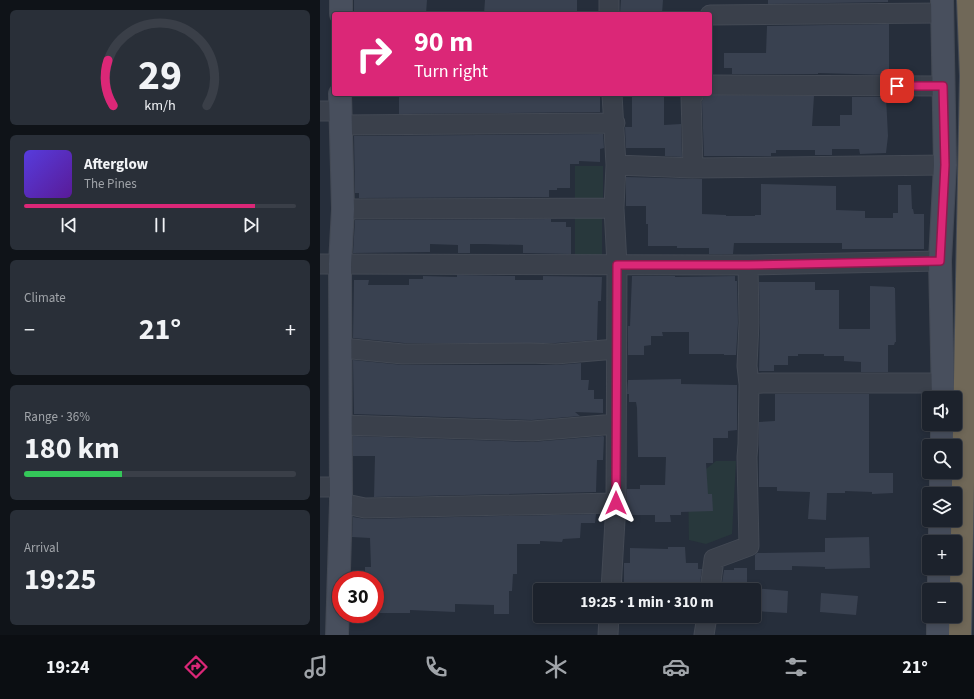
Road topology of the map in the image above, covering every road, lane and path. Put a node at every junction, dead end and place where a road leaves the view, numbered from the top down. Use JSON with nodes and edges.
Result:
{"nodes":[{"id":1,"x":341,"y":0,"type":"edge"},
{"id":2,"x":609,"y":0,"type":"edge"},
{"id":3,"x":705,"y":0,"type":"edge"},
{"id":4,"x":968,"y":0,"type":"edge"},
{"id":5,"x":942,"y":6,"type":"edge"},
{"id":6,"x":341,"y":12,"type":"edge"},
{"id":7,"x":609,"y":12,"type":"edge"},
{"id":8,"x":705,"y":12,"type":"edge"},
{"id":9,"x":712,"y":15,"type":"edge"},
{"id":10,"x":712,"y":86,"type":"edge"},
{"id":11,"x":943,"y":86,"type":"junction"},
{"id":12,"x":612,"y":96,"type":"edge"},
{"id":13,"x":691,"y":96,"type":"edge"},
{"id":14,"x":335,"y":110,"type":"edge"},
{"id":15,"x":615,"y":123,"type":"junction"},
{"id":16,"x":616,"y":165,"type":"junction"},
{"id":17,"x":945,"y":165,"type":"junction"},
{"id":18,"x":693,"y":168,"type":"junction"},
{"id":19,"x":614,"y":208,"type":"junction"},
{"id":20,"x":343,"y":209,"type":"junction"},
{"id":21,"x":940,"y":261,"type":"junction"},
{"id":22,"x":330,"y":264,"type":"edge"},
{"id":23,"x":617,"y":265,"type":"junction"},
{"id":24,"x":748,"y":265,"type":"junction"},
{"id":25,"x":342,"y":348,"type":"junction"},
{"id":26,"x":616,"y":349,"type":"junction"},
{"id":27,"x":749,"y":384,"type":"junction"},
{"id":28,"x":943,"y":390,"type":"edge"},
{"id":29,"x":616,"y":424,"type":"junction"},
{"id":30,"x":342,"y":425,"type":"junction"},
{"id":31,"x":334,"y":492,"type":"edge"},
{"id":32,"x":616,"y":503,"type":"junction"},
{"id":33,"x":611,"y":583,"type":"edge"},
{"id":34,"x":711,"y":583,"type":"edge"},
{"id":35,"x":609,"y":623,"type":"edge"},
{"id":36,"x":706,"y":623,"type":"edge"},
{"id":37,"x":938,"y":623,"type":"edge"},
{"id":38,"x":337,"y":635,"type":"edge"},
{"id":39,"x":608,"y":635,"type":"edge"},
{"id":40,"x":704,"y":635,"type":"edge"},
{"id":41,"x":938,"y":635,"type":"edge"},
{"id":42,"x":960,"y":635,"type":"edge"}],
"edges":[{"from":1,"to":6,"type":"street"},
{"from":2,"to":7,"type":"street"},
{"from":3,"to":8,"type":"street"},
{"from":4,"to":42,"type":"highway"},
{"from":5,"to":9,"type":"street"},
{"from":5,"to":11,"type":"street"},
{"from":10,"to":11,"type":"street"},
{"from":11,"to":17,"type":"street"},
{"from":12,"to":15,"type":"street"},
{"from":13,"to":18,"type":"street"},
{"from":14,"to":15,"type":"street"},
{"from":14,"to":20,"type":"street"},
{"from":15,"to":16,"type":"street"},
{"from":16,"to":18,"type":"street"},
{"from":16,"to":19,"type":"street"},
{"from":17,"to":18,"type":"street"},
{"from":17,"to":21,"type":"street"},
{"from":19,"to":20,"type":"street"},
{"from":19,"to":23,"type":"street"},
{"from":20,"to":22,"type":"street"},
{"from":21,"to":24,"type":"street"},
{"from":21,"to":28,"type":"street"},
{"from":22,"to":23,"type":"street"},
{"from":22,"to":25,"type":"street"},
{"from":23,"to":24,"type":"street"},
{"from":23,"to":26,"type":"street"},
{"from":24,"to":27,"type":"street"},
{"from":25,"to":26,"type":"street"},
{"from":25,"to":30,"type":"street"},
{"from":26,"to":29,"type":"street"},
{"from":27,"to":28,"type":"street"},
{"from":27,"to":34,"type":"street"},
{"from":29,"to":30,"type":"street"},
{"from":29,"to":32,"type":"street"},
{"from":30,"to":31,"type":"street"},
{"from":31,"to":32,"type":"street"},
{"from":31,"to":38,"type":"street"},
{"from":32,"to":33,"type":"street"},
{"from":35,"to":39,"type":"street"},
{"from":36,"to":40,"type":"street"},
{"from":37,"to":41,"type":"street"}]}
